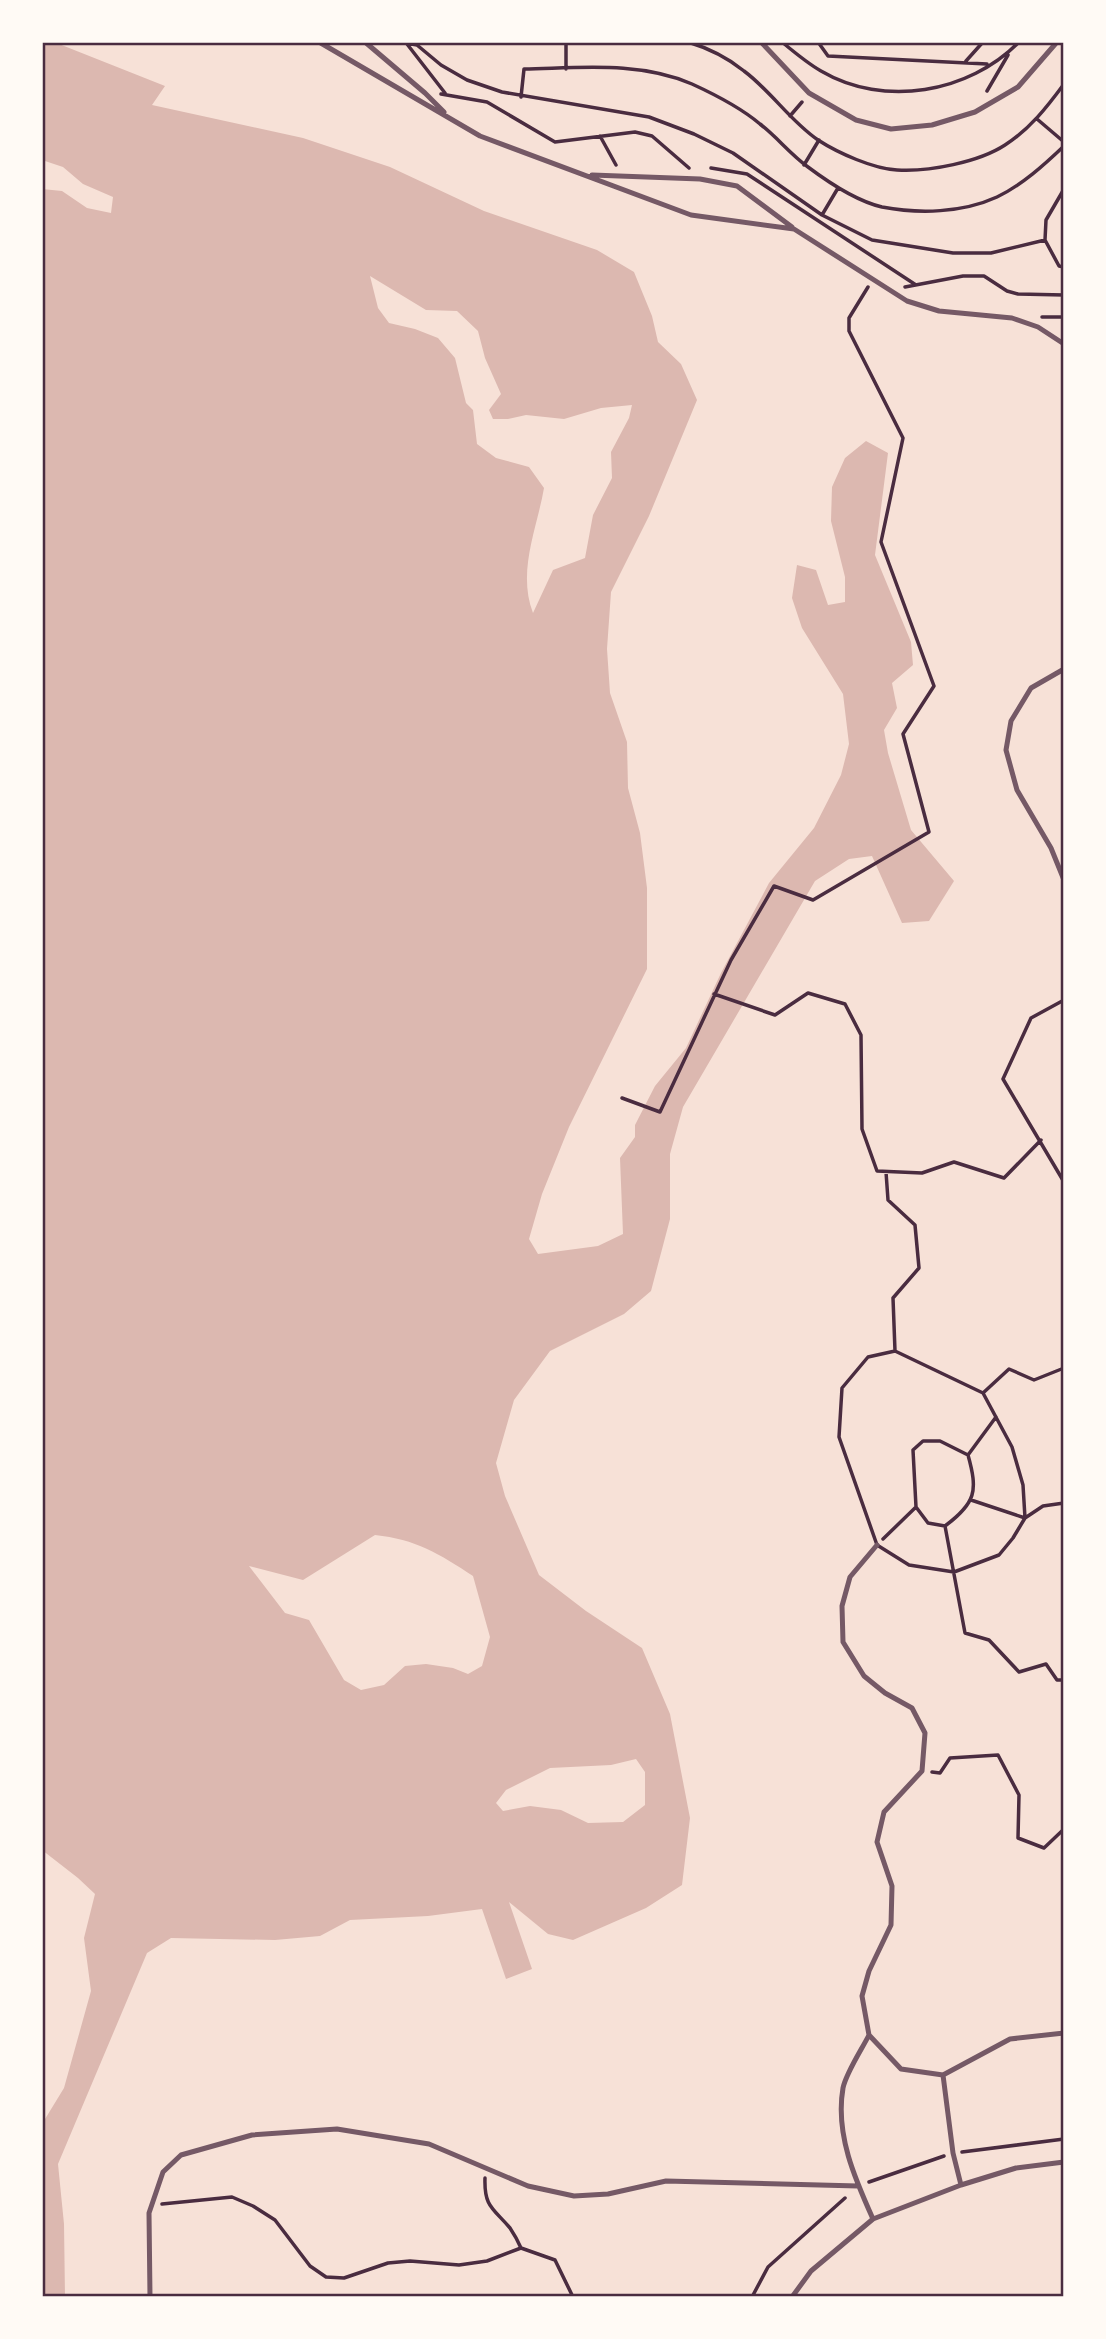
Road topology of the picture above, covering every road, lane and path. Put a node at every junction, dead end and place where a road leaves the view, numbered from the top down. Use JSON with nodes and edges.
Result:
{"nodes":[{"id":1,"x":319,"y":42,"type":"edge"},
{"id":2,"x":365,"y":42,"type":"edge"},
{"id":3,"x":406,"y":42,"type":"edge"},
{"id":4,"x":566,"y":42,"type":"edge"},
{"id":5,"x":761,"y":42,"type":"edge"},
{"id":6,"x":782,"y":42,"type":"edge"},
{"id":7,"x":818,"y":42,"type":"edge"},
{"id":8,"x":983,"y":42,"type":"edge"},
{"id":9,"x":1020,"y":42,"type":"edge"},
{"id":10,"x":1057,"y":42,"type":"edge"},
{"id":11,"x":1009,"y":53,"type":"junction"},
{"id":12,"x":965,"y":62,"type":"junction"},
{"id":13,"x":989,"y":64,"type":"junction"},
{"id":14,"x":566,"y":69,"type":"junction"},
{"id":15,"x":425,"y":93,"type":"junction"},
{"id":16,"x":809,"y":93,"type":"junction"},
{"id":17,"x":446,"y":94,"type":"junction"},
{"id":18,"x":521,"y":97,"type":"junction"},
{"id":19,"x":975,"y":112,"type":"junction"},
{"id":20,"x":449,"y":117,"type":"junction"},
{"id":21,"x":790,"y":117,"type":"dead end"},
{"id":22,"x":1037,"y":119,"type":"dead end"},
{"id":23,"x":600,"y":136,"type":"junction"},
{"id":24,"x":819,"y":140,"type":"dead end"},
{"id":25,"x":1064,"y":144,"type":"edge"},
{"id":26,"x":804,"y":165,"type":"junction"},
{"id":27,"x":686,"y":166,"type":"junction"},
{"id":28,"x":697,"y":167,"type":"dead end"},
{"id":29,"x":707,"y":168,"type":"dead end"},
{"id":30,"x":586,"y":175,"type":"junction"},
{"id":31,"x":623,"y":176,"type":"junction"},
{"id":32,"x":700,"y":179,"type":"junction"},
{"id":33,"x":838,"y":188,"type":"junction"},
{"id":34,"x":1064,"y":189,"type":"edge"},
{"id":35,"x":822,"y":215,"type":"junction"},
{"id":36,"x":793,"y":229,"type":"junction"},
{"id":37,"x":1045,"y":240,"type":"junction"},
{"id":38,"x":1064,"y":267,"type":"edge"},
{"id":39,"x":872,"y":279,"type":"junction"},
{"id":40,"x":916,"y":285,"type":"junction"},
{"id":41,"x":890,"y":290,"type":"junction"},
{"id":42,"x":1064,"y":295,"type":"edge"},
{"id":43,"x":1064,"y":344,"type":"edge"},
{"id":44,"x":1064,"y":669,"type":"edge"},
{"id":45,"x":1064,"y":880,"type":"edge"},
{"id":46,"x":714,"y":994,"type":"junction"},
{"id":47,"x":1064,"y":1000,"type":"edge"},
{"id":48,"x":622,"y":1098,"type":"dead end"},
{"id":49,"x":1041,"y":1140,"type":"junction"},
{"id":50,"x":886,"y":1172,"type":"junction"},
{"id":51,"x":1064,"y":1182,"type":"edge"},
{"id":52,"x":895,"y":1351,"type":"junction"},
{"id":53,"x":1064,"y":1368,"type":"edge"},
{"id":54,"x":983,"y":1393,"type":"junction"},
{"id":55,"x":996,"y":1417,"type":"junction"},
{"id":56,"x":968,"y":1455,"type":"junction"},
{"id":57,"x":971,"y":1500,"type":"junction"},
{"id":58,"x":1064,"y":1503,"type":"edge"},
{"id":59,"x":916,"y":1507,"type":"junction"},
{"id":60,"x":1024,"y":1518,"type":"junction"},
{"id":61,"x":945,"y":1526,"type":"junction"},
{"id":62,"x":877,"y":1545,"type":"junction"},
{"id":63,"x":954,"y":1572,"type":"junction"},
{"id":64,"x":1064,"y":1680,"type":"edge"},
{"id":65,"x":922,"y":1771,"type":"junction"},
{"id":66,"x":1064,"y":1829,"type":"edge"},
{"id":67,"x":1064,"y":2033,"type":"edge"},
{"id":68,"x":869,"y":2035,"type":"junction"},
{"id":69,"x":943,"y":2075,"type":"junction"},
{"id":70,"x":1064,"y":2139,"type":"edge"},
{"id":71,"x":953,"y":2153,"type":"junction"},
{"id":72,"x":1064,"y":2162,"type":"edge"},
{"id":73,"x":485,"y":2166,"type":"junction"},
{"id":74,"x":961,"y":2185,"type":"junction"},
{"id":75,"x":858,"y":2186,"type":"junction"},
{"id":76,"x":152,"y":2205,"type":"junction"},
{"id":77,"x":873,"y":2219,"type":"junction"},
{"id":78,"x":522,"y":2248,"type":"junction"},
{"id":79,"x":150,"y":2297,"type":"edge"},
{"id":80,"x":573,"y":2297,"type":"edge"},
{"id":81,"x":751,"y":2297,"type":"edge"},
{"id":82,"x":792,"y":2297,"type":"edge"}],
"edges":[{"from":1,"to":20,"type":"lane"},
{"from":2,"to":15,"type":"lane"},
{"from":3,"to":17,"type":"path"},
{"from":3,"to":18,"type":"path"},
{"from":4,"to":14,"type":"path"},
{"from":5,"to":16,"type":"lane"},
{"from":6,"to":13,"type":"path"},
{"from":7,"to":12,"type":"path"},
{"from":8,"to":12,"type":"path"},
{"from":9,"to":11,"type":"path"},
{"from":10,"to":19,"type":"lane"},
{"from":11,"to":13,"type":"path"},
{"from":11,"to":19,"type":"path"},
{"from":12,"to":13,"type":"path"},
{"from":14,"to":18,"type":"path"},
{"from":14,"to":26,"type":"path"},
{"from":15,"to":17,"type":"path"},
{"from":15,"to":20,"type":"lane"},
{"from":16,"to":19,"type":"lane"},
{"from":16,"to":21,"type":"path"},
{"from":17,"to":23,"type":"path"},
{"from":18,"to":35,"type":"path"},
{"from":20,"to":30,"type":"lane"},
{"from":22,"to":25,"type":"path"},
{"from":23,"to":27,"type":"path"},
{"from":23,"to":31,"type":"path"},
{"from":24,"to":26,"type":"path"},
{"from":25,"to":33,"type":"path"},
{"from":26,"to":33,"type":"path"},
{"from":27,"to":28,"type":"path"},
{"from":27,"to":32,"type":"path"},
{"from":29,"to":40,"type":"path"},
{"from":30,"to":31,"type":"lane"},
{"from":30,"to":36,"type":"lane"},
{"from":31,"to":32,"type":"lane"},
{"from":32,"to":36,"type":"lane"},
{"from":33,"to":35,"type":"path"},
{"from":34,"to":37,"type":"path"},
{"from":35,"to":37,"type":"path"},
{"from":36,"to":39,"type":"lane"},
{"from":37,"to":38,"type":"path"},
{"from":39,"to":41,"type":"lane"},
{"from":39,"to":46,"type":"path"},
{"from":40,"to":41,"type":"path"},
{"from":40,"to":42,"type":"path"},
{"from":41,"to":43,"type":"lane"},
{"from":44,"to":45,"type":"lane"},
{"from":46,"to":48,"type":"path"},
{"from":46,"to":50,"type":"path"},
{"from":47,"to":49,"type":"path"},
{"from":49,"to":50,"type":"path"},
{"from":49,"to":51,"type":"path"},
{"from":50,"to":52,"type":"path"},
{"from":52,"to":54,"type":"path"},
{"from":52,"to":62,"type":"path"},
{"from":53,"to":54,"type":"path"},
{"from":54,"to":55,"type":"path"},
{"from":55,"to":56,"type":"path"},
{"from":55,"to":60,"type":"path"},
{"from":56,"to":57,"type":"path"},
{"from":56,"to":59,"type":"path"},
{"from":57,"to":60,"type":"path"},
{"from":57,"to":61,"type":"path"},
{"from":58,"to":60,"type":"path"},
{"from":59,"to":61,"type":"path"},
{"from":59,"to":62,"type":"path"},
{"from":60,"to":63,"type":"path"},
{"from":61,"to":63,"type":"path"},
{"from":62,"to":63,"type":"path"},
{"from":62,"to":65,"type":"lane"},
{"from":63,"to":64,"type":"path"},
{"from":65,"to":66,"type":"path"},
{"from":65,"to":68,"type":"lane"},
{"from":67,"to":69,"type":"lane"},
{"from":68,"to":69,"type":"lane"},
{"from":68,"to":75,"type":"lane"},
{"from":69,"to":71,"type":"lane"},
{"from":70,"to":71,"type":"path"},
{"from":71,"to":74,"type":"lane"},
{"from":71,"to":75,"type":"path"},
{"from":72,"to":74,"type":"lane"},
{"from":73,"to":75,"type":"lane"},
{"from":73,"to":76,"type":"lane"},
{"from":73,"to":78,"type":"path"},
{"from":74,"to":77,"type":"lane"},
{"from":75,"to":77,"type":"lane"},
{"from":75,"to":81,"type":"path"},
{"from":76,"to":78,"type":"path"},
{"from":76,"to":79,"type":"lane"},
{"from":77,"to":82,"type":"lane"},
{"from":78,"to":80,"type":"path"}]}
